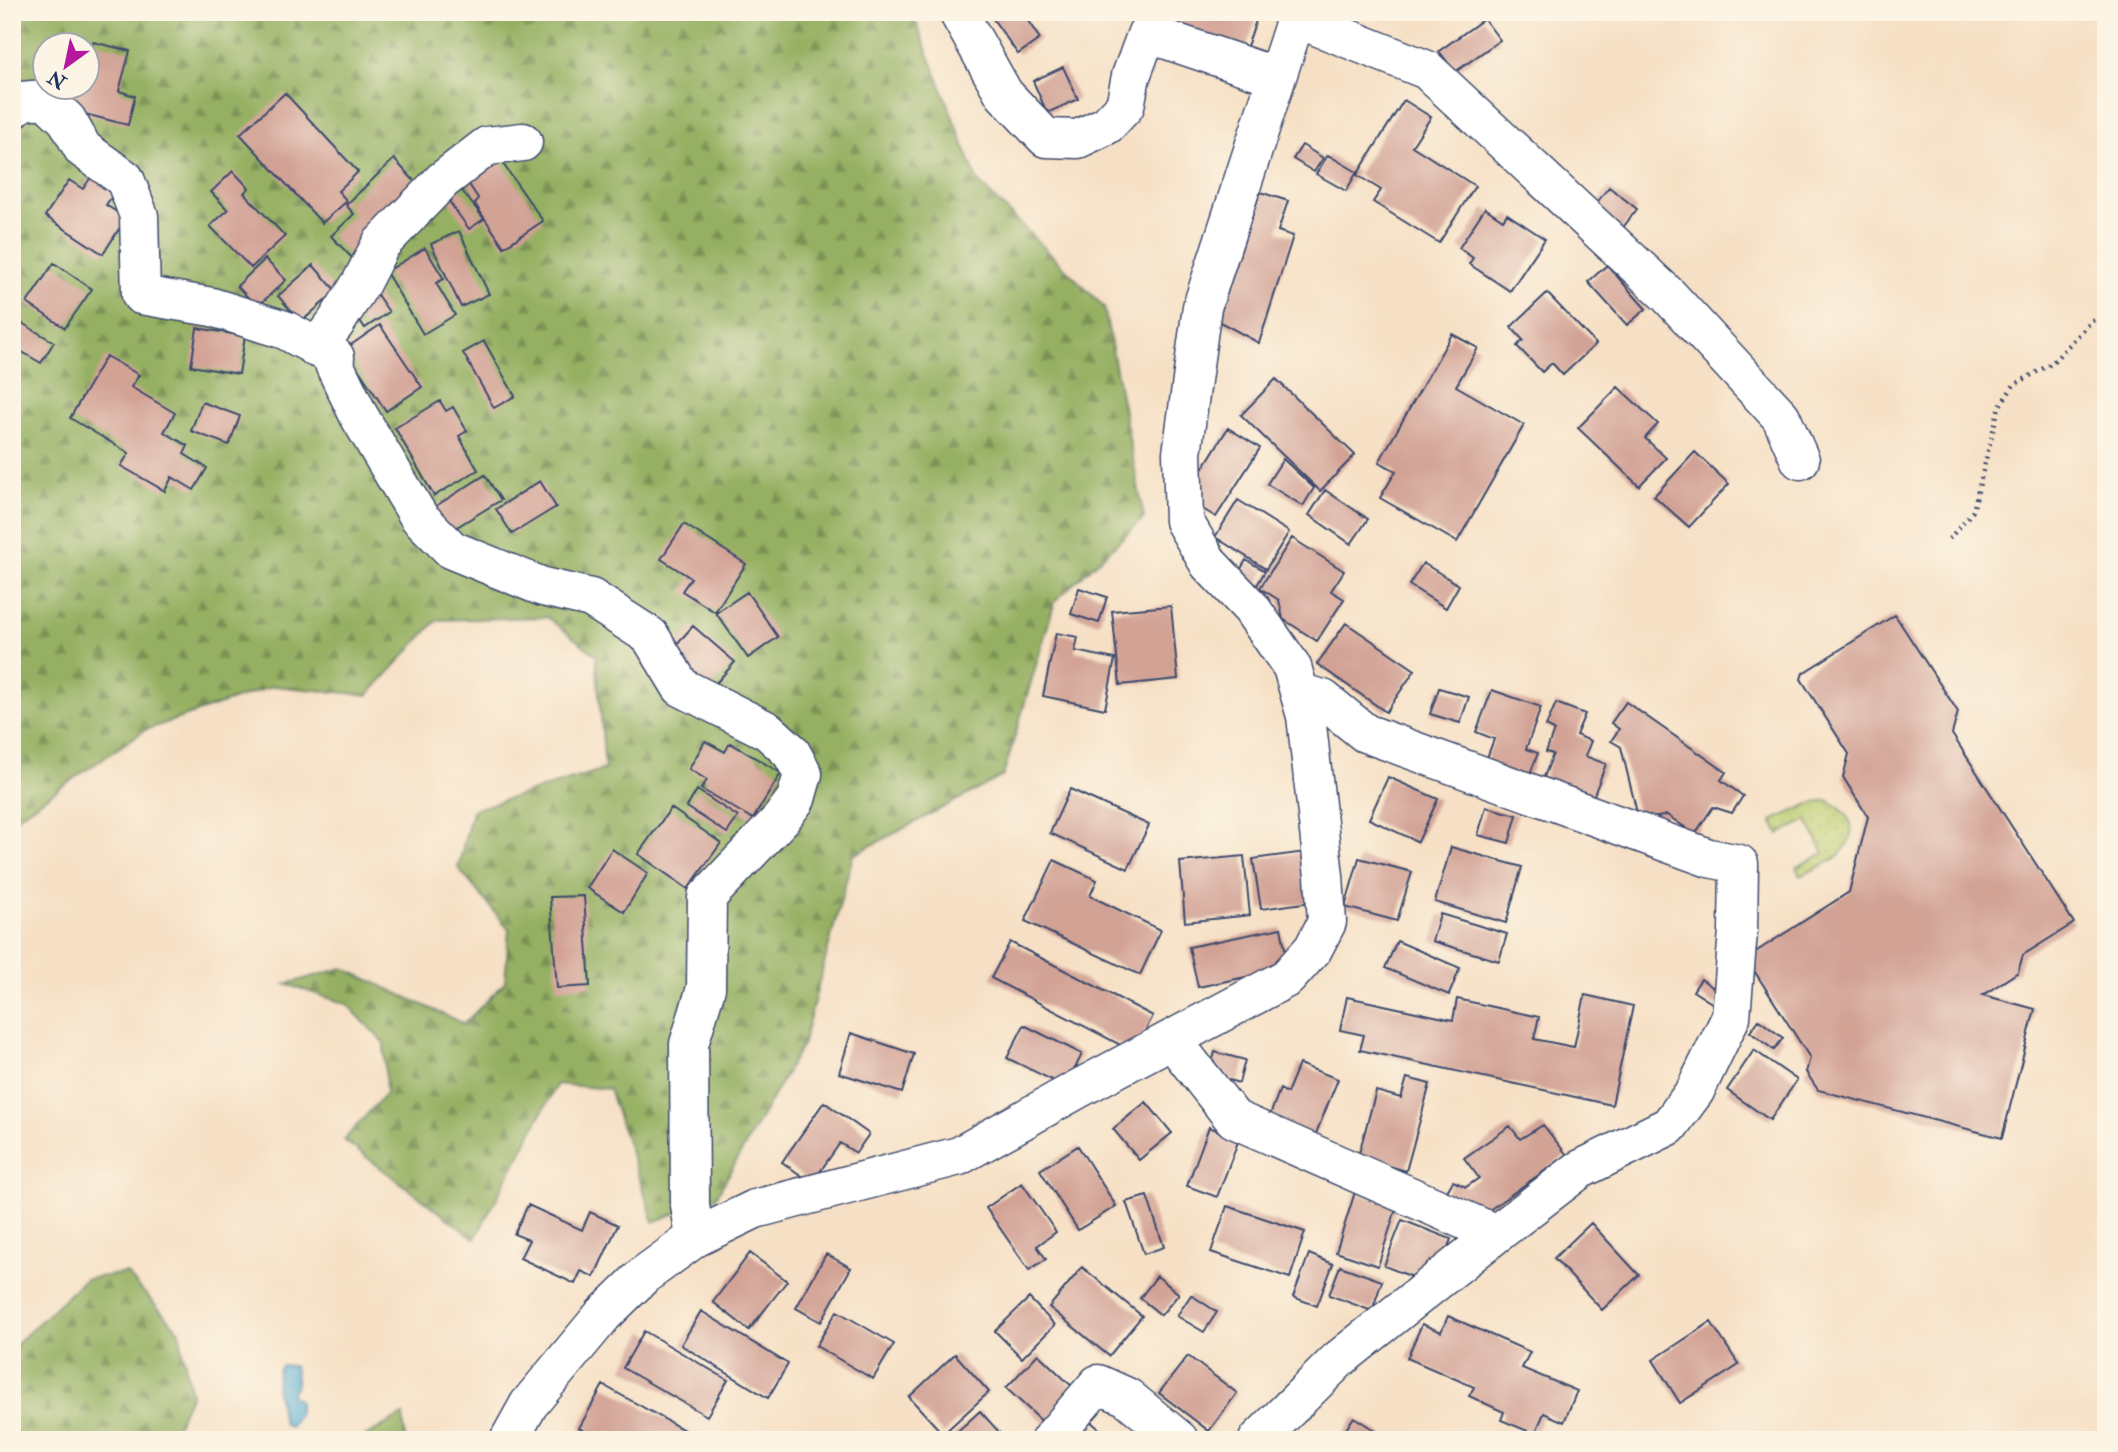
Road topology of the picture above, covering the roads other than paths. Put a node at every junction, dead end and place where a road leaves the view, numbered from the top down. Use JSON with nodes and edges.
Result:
{"nodes":[{"id":1,"x":958,"y":12,"type":"edge"},
{"id":2,"x":1297,"y":15,"type":"edge"},
{"id":3,"x":1277,"y":77,"type":"junction"},
{"id":4,"x":12,"y":110,"type":"edge"},
{"id":5,"x":523,"y":142,"type":"dead end"},
{"id":6,"x":317,"y":348,"type":"junction"},
{"id":7,"x":1800,"y":460,"type":"dead end"},
{"id":8,"x":1300,"y":693,"type":"junction"},
{"id":9,"x":1172,"y":1040,"type":"junction"},
{"id":10,"x":1496,"y":1234,"type":"junction"},
{"id":11,"x":695,"y":1238,"type":"junction"},
{"id":12,"x":509,"y":1440,"type":"edge"},
{"id":13,"x":1050,"y":1440,"type":"edge"},
{"id":14,"x":1179,"y":1440,"type":"edge"},
{"id":15,"x":1258,"y":1440,"type":"edge"}],
"edges":[{"from":1,"to":3,"type":"street"},
{"from":2,"to":3,"type":"street"},
{"from":2,"to":7,"type":"street"},
{"from":3,"to":8,"type":"street"},
{"from":4,"to":6,"type":"street"},
{"from":5,"to":6,"type":"street"},
{"from":6,"to":11,"type":"street"},
{"from":8,"to":9,"type":"street"},
{"from":8,"to":10,"type":"street"},
{"from":9,"to":10,"type":"street"},
{"from":9,"to":11,"type":"street"},
{"from":10,"to":15,"type":"street"},
{"from":11,"to":12,"type":"street"},
{"from":13,"to":14,"type":"street"}]}
